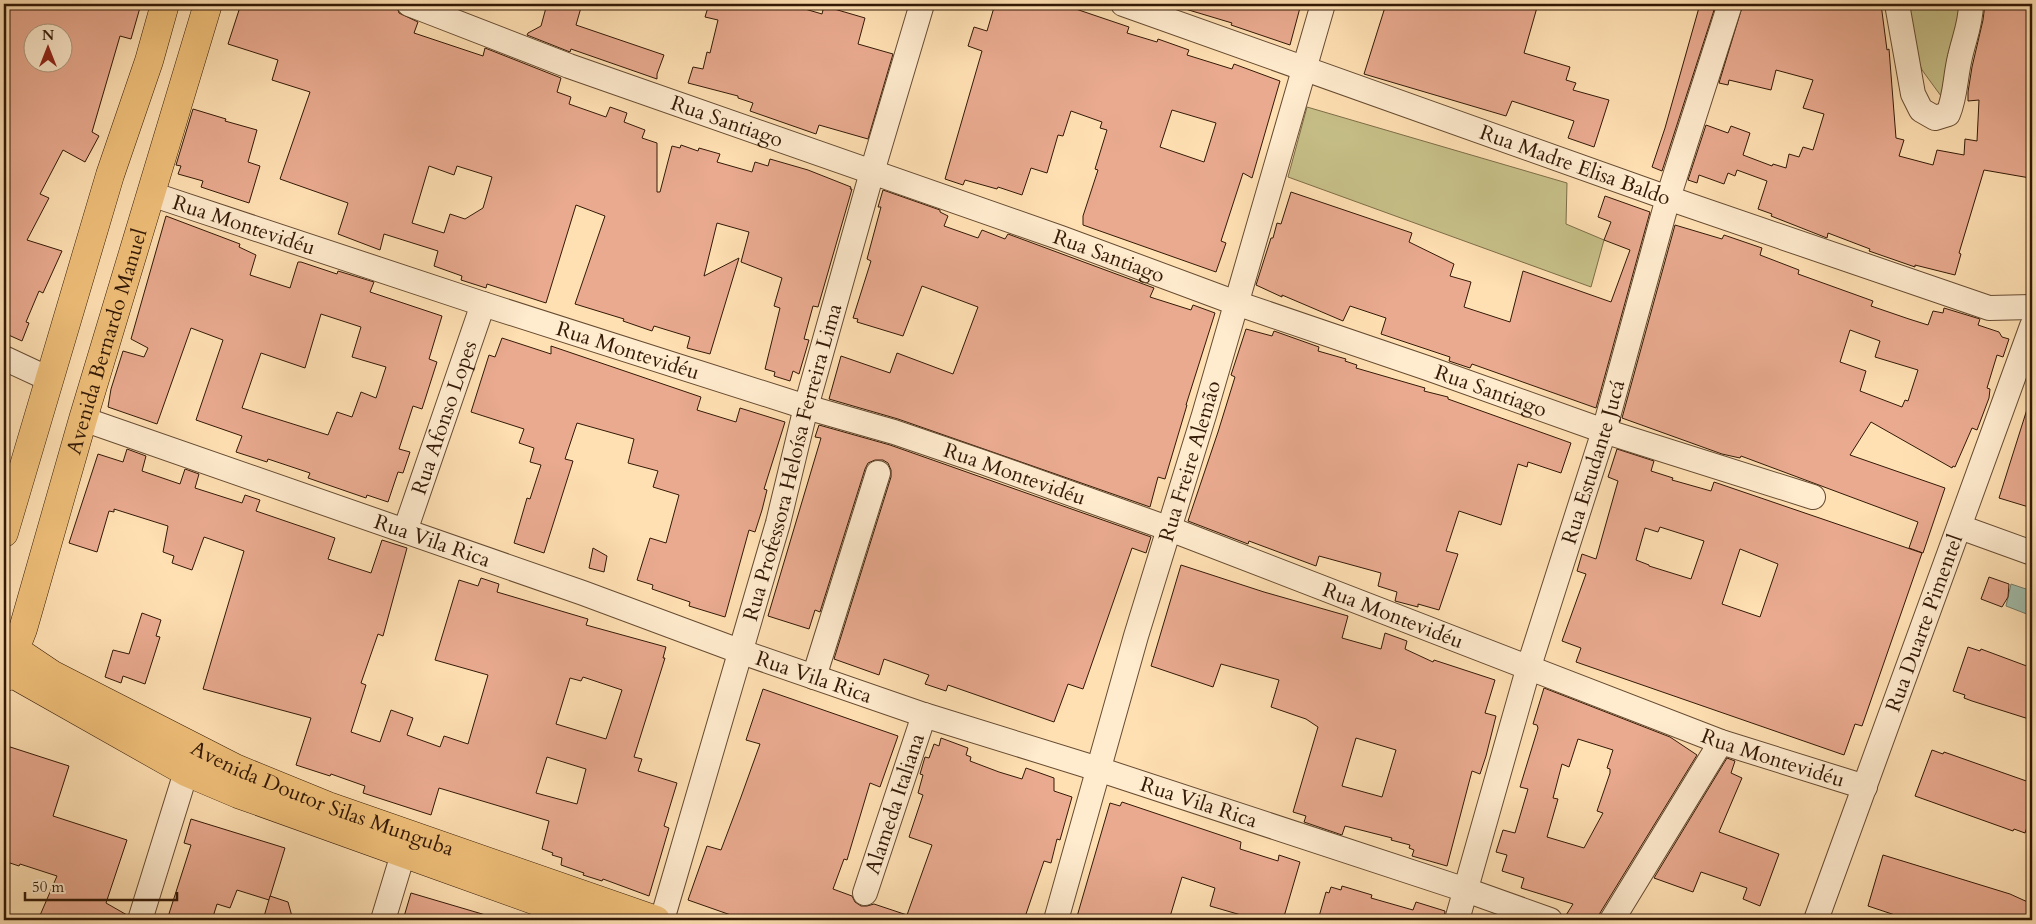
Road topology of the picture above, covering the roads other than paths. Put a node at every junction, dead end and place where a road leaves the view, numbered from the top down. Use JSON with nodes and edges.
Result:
{"nodes":[{"id":1,"x":165,"y":4,"type":"edge"},
{"id":2,"x":208,"y":4,"type":"edge"},
{"id":3,"x":410,"y":4,"type":"edge"},
{"id":4,"x":922,"y":4,"type":"edge"},
{"id":5,"x":1123,"y":4,"type":"edge"},
{"id":6,"x":1323,"y":4,"type":"edge"},
{"id":7,"x":1730,"y":4,"type":"edge"},
{"id":8,"x":1897,"y":4,"type":"edge"},
{"id":9,"x":1971,"y":4,"type":"edge"},
{"id":10,"x":1305,"y":68,"type":"junction"},
{"id":11,"x":872,"y":172,"type":"junction"},
{"id":12,"x":151,"y":194,"type":"junction"},
{"id":13,"x":1668,"y":198,"type":"junction"},
{"id":14,"x":1236,"y":303,"type":"junction"},
{"id":15,"x":483,"y":304,"type":"junction"},
{"id":16,"x":2032,"y":307,"type":"edge"},
{"id":17,"x":2032,"y":326,"type":"edge"},
{"id":18,"x":4,"y":358,"type":"edge"},
{"id":19,"x":50,"y":379,"type":"junction"},
{"id":20,"x":806,"y":407,"type":"junction"},
{"id":21,"x":83,"y":419,"type":"junction"},
{"id":22,"x":1604,"y":432,"type":"junction"},
{"id":23,"x":878,"y":473,"type":"dead end"},
{"id":24,"x":1813,"y":497,"type":"dead end"},
{"id":25,"x":1960,"y":527,"type":"junction"},
{"id":26,"x":1170,"y":529,"type":"junction"},
{"id":27,"x":405,"y":531,"type":"junction"},
{"id":28,"x":4,"y":533,"type":"edge"},
{"id":29,"x":2032,"y":553,"type":"edge"},
{"id":30,"x":739,"y":651,"type":"junction"},
{"id":31,"x":7,"y":662,"type":"edge"},
{"id":32,"x":1529,"y":666,"type":"junction"},
{"id":33,"x":814,"y":677,"type":"junction"},
{"id":34,"x":924,"y":715,"type":"junction"},
{"id":35,"x":1721,"y":742,"type":"junction"},
{"id":36,"x":1098,"y":769,"type":"junction"},
{"id":37,"x":186,"y":772,"type":"junction"},
{"id":38,"x":1865,"y":787,"type":"junction"},
{"id":39,"x":403,"y":854,"type":"junction"},
{"id":40,"x":1466,"y":890,"type":"junction"},
{"id":41,"x":865,"y":893,"type":"dead end"},
{"id":42,"x":1820,"y":919,"type":"edge"},
{"id":43,"x":140,"y":920,"type":"edge"},
{"id":44,"x":383,"y":920,"type":"edge"},
{"id":45,"x":589,"y":920,"type":"edge"},
{"id":46,"x":656,"y":920,"type":"edge"},
{"id":47,"x":662,"y":920,"type":"edge"},
{"id":48,"x":1056,"y":920,"type":"edge"},
{"id":49,"x":1457,"y":920,"type":"edge"},
{"id":50,"x":1550,"y":920,"type":"edge"},
{"id":51,"x":1612,"y":920,"type":"edge"}],
"edges":[{"from":1,"to":19,"type":"main road","name":"Avenida Bernardo Manuel"},
{"from":2,"to":12,"type":"main road","name":"Avenida Bernardo Manuel"},
{"from":3,"to":11,"type":"street","name":"Rua Santiago"},
{"from":4,"to":11,"type":"street","name":"Rua Professora Heloísa Ferreira Lima"},
{"from":5,"to":10,"type":"street","name":"Rua Madre Elisa Baldo"},
{"from":6,"to":10,"type":"street","name":"Rua Freire Alemão"},
{"from":7,"to":13,"type":"street","name":"Rua Estudante Jucá"},
{"from":8,"to":9,"type":"street"},
{"from":10,"to":13,"type":"street","name":"Rua Madre Elisa Baldo"},
{"from":10,"to":14,"type":"street","name":"Rua Freire Alemão"},
{"from":11,"to":14,"type":"street","name":"Rua Santiago"},
{"from":11,"to":20,"type":"street","name":"Rua Professora Heloísa Ferreira Lima"},
{"from":12,"to":15,"type":"street","name":"Rua Montevidéu"},
{"from":12,"to":21,"type":"main road","name":"Avenida Bernardo Manuel"},
{"from":13,"to":16,"type":"street","name":"Rua Madre Elisa Baldo"},
{"from":13,"to":22,"type":"street","name":"Rua Estudante Jucá"},
{"from":14,"to":22,"type":"street","name":"Rua Santiago"},
{"from":14,"to":26,"type":"street","name":"Rua Freire Alemão"},
{"from":15,"to":20,"type":"street","name":"Rua Montevidéu"},
{"from":15,"to":27,"type":"street","name":"Rua Afonso Lopes"},
{"from":17,"to":25,"type":"street","name":"Rua Duarte Pimentel"},
{"from":18,"to":19,"type":"street"},
{"from":19,"to":28,"type":"main road","name":"Avenida Bernardo Manuel"},
{"from":20,"to":26,"type":"street","name":"Rua Montevidéu"},
{"from":20,"to":30,"type":"street","name":"Rua Professora Heloísa Ferreira Lima"},
{"from":21,"to":27,"type":"street","name":"Rua Vila Rica"},
{"from":21,"to":31,"type":"main road","name":"Avenida Bernardo Manuel"},
{"from":22,"to":24,"type":"street","name":"Rua Santiago"},
{"from":22,"to":32,"type":"street","name":"Rua Estudante Jucá"},
{"from":23,"to":33,"type":"street"},
{"from":25,"to":29,"type":"street"},
{"from":25,"to":38,"type":"street","name":"Rua Duarte Pimentel"},
{"from":26,"to":32,"type":"street","name":"Rua Montevidéu"},
{"from":26,"to":36,"type":"street","name":"Rua Freire Alemão"},
{"from":27,"to":30,"type":"street","name":"Rua Vila Rica"},
{"from":30,"to":33,"type":"street","name":"Rua Vila Rica"},
{"from":30,"to":47,"type":"street","name":"Rua Professora Heloísa Ferreira Lima"},
{"from":31,"to":37,"type":"main road","name":"Avenida Doutor Silas Munguba"},
{"from":31,"to":46,"type":"main road","name":"Avenida Doutor Silas Munguba"},
{"from":32,"to":35,"type":"street","name":"Rua Montevidéu"},
{"from":32,"to":40,"type":"street","name":"Rua Estudante Jucá"},
{"from":33,"to":34,"type":"street","name":"Rua Vila Rica"},
{"from":34,"to":36,"type":"street","name":"Rua Vila Rica"},
{"from":34,"to":41,"type":"street","name":"Alameda Italiana"},
{"from":35,"to":38,"type":"street","name":"Rua Montevidéu"},
{"from":35,"to":51,"type":"street"},
{"from":36,"to":40,"type":"street","name":"Rua Vila Rica"},
{"from":36,"to":48,"type":"street","name":"Rua Freire Alemão"},
{"from":37,"to":39,"type":"main road","name":"Avenida Doutor Silas Munguba"},
{"from":37,"to":43,"type":"street"},
{"from":38,"to":42,"type":"street","name":"Rua Duarte Pimentel"},
{"from":39,"to":44,"type":"street"},
{"from":39,"to":45,"type":"main road","name":"Avenida Doutor Silas Munguba"},
{"from":40,"to":49,"type":"street","name":"Rua Estudante Jucá"},
{"from":40,"to":50,"type":"street","name":"Rua Vila Rica"}]}
